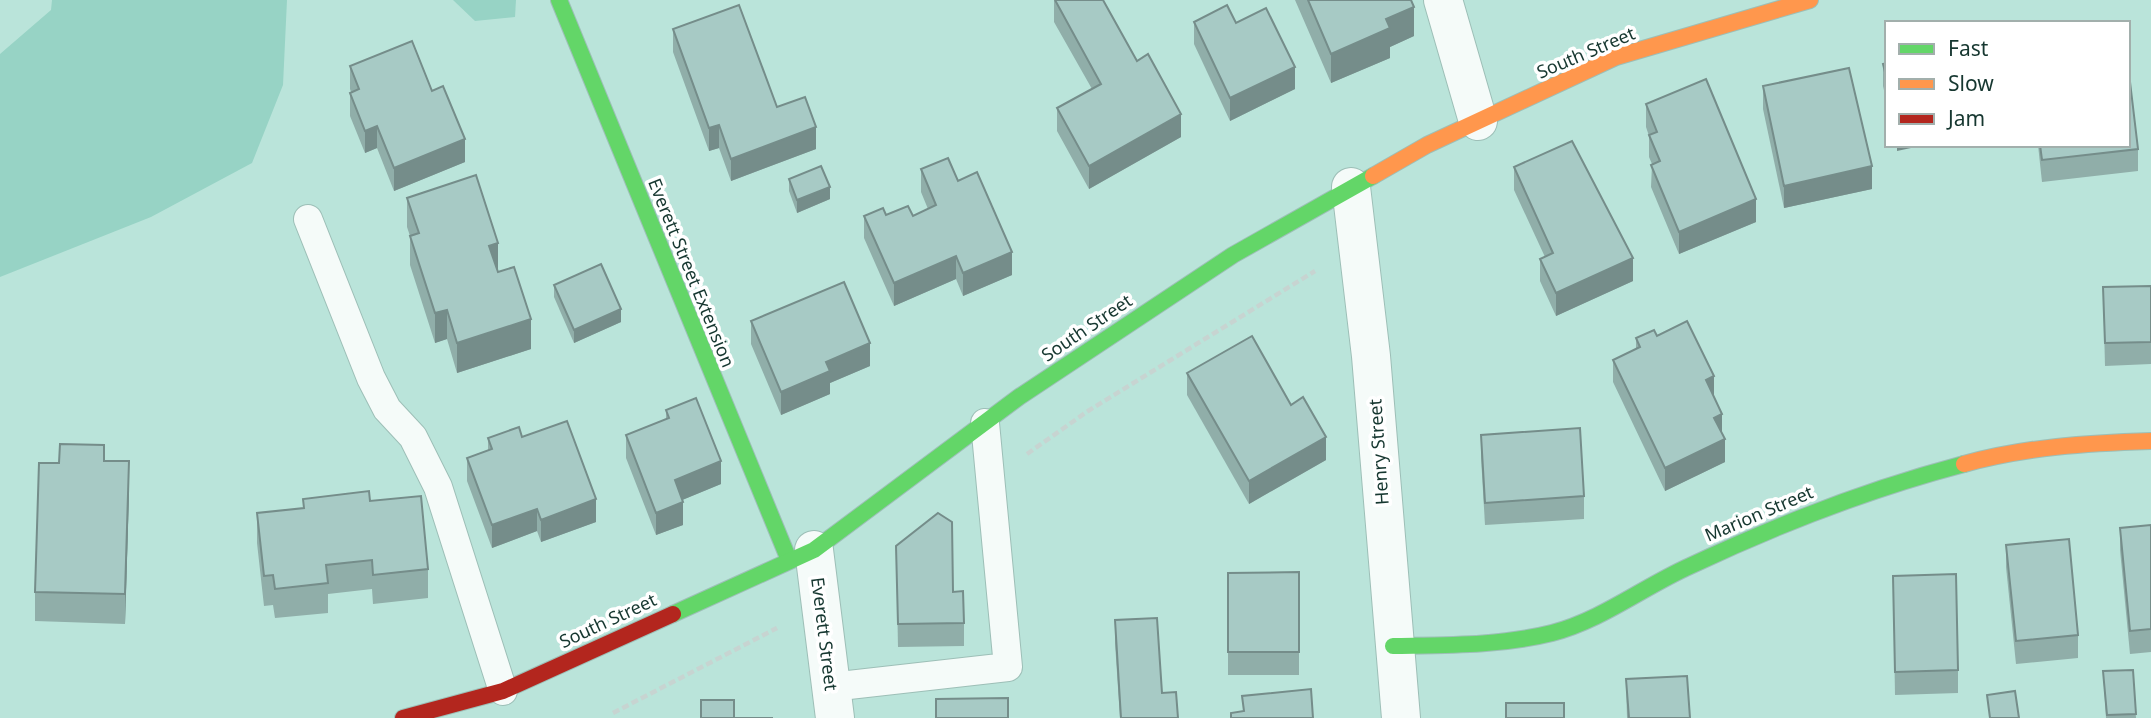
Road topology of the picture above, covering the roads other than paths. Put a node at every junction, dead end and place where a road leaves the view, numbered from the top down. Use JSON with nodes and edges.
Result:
{"nodes":[{"id":1,"x":559,"y":0,"type":"edge"},
{"id":2,"x":1444,"y":0,"type":"edge"},
{"id":3,"x":1810,"y":0,"type":"edge"},
{"id":4,"x":1478,"y":121,"type":"junction"},
{"id":5,"x":1351,"y":187,"type":"junction"},
{"id":6,"x":308,"y":219,"type":"dead end"},
{"id":7,"x":985,"y":423,"type":"junction"},
{"id":8,"x":2151,"y":441,"type":"edge"},
{"id":9,"x":801,"y":555,"type":"junction"},
{"id":10,"x":1393,"y":646,"type":"junction"},
{"id":11,"x":503,"y":691,"type":"junction"},
{"id":12,"x":833,"y":703,"type":"edge"},
{"id":13,"x":403,"y":718,"type":"edge"},
{"id":14,"x":1401,"y":718,"type":"edge"}],
"edges":[{"from":1,"to":9,"type":"main road","name":"Everett Street Extension"},
{"from":2,"to":4,"type":"street"},
{"from":3,"to":4,"type":"main road","name":"South Street"},
{"from":4,"to":5,"type":"main road","name":"South Street"},
{"from":5,"to":7,"type":"main road","name":"South Street"},
{"from":5,"to":10,"type":"street","name":"Henry Street"},
{"from":6,"to":11,"type":"lane"},
{"from":7,"to":9,"type":"main road","name":"South Street"},
{"from":7,"to":12,"type":"lane"},
{"from":8,"to":10,"type":"main road","name":"Marion Street"},
{"from":9,"to":11,"type":"main road","name":"South Street"},
{"from":9,"to":12,"type":"street","name":"Everett Street"},
{"from":10,"to":14,"type":"street","name":"Henry Street"},
{"from":11,"to":13,"type":"main road","name":"South Street"}]}
